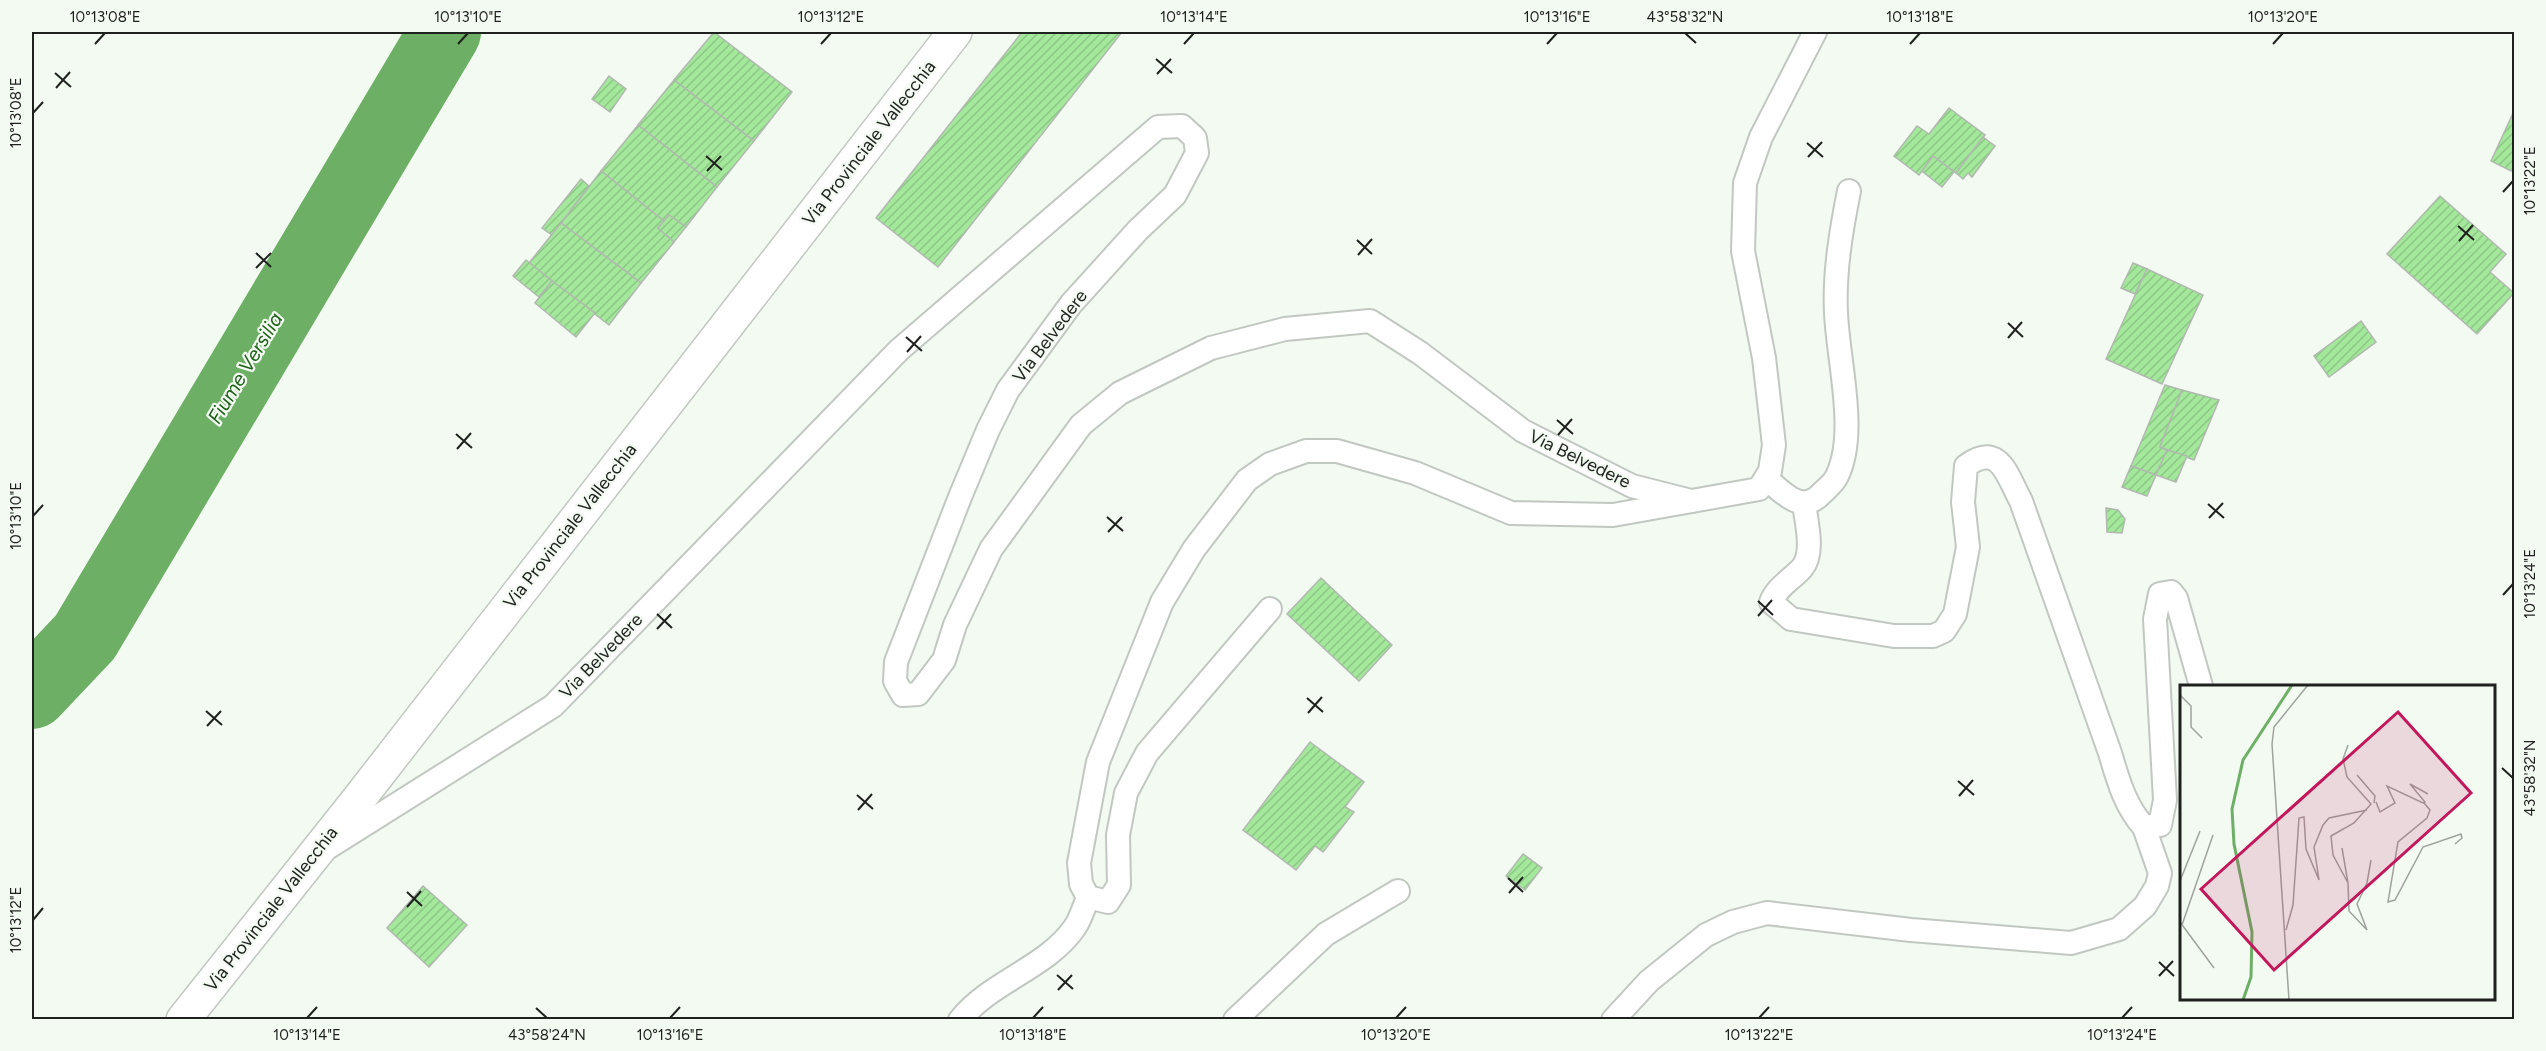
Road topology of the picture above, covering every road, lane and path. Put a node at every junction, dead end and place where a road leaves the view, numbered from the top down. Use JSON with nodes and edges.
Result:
{"nodes":[{"id":1,"x":955,"y":32,"type":"edge"},
{"id":2,"x":1815,"y":32,"type":"edge"},
{"id":3,"x":1849,"y":191,"type":"dead end"},
{"id":4,"x":1766,"y":478,"type":"junction"},
{"id":5,"x":1691,"y":501,"type":"junction"},
{"id":6,"x":1804,"y":503,"type":"junction"},
{"id":7,"x":1270,"y":609,"type":"dead end"},
{"id":8,"x":2200,"y":685,"type":"edge"},
{"id":9,"x":2144,"y":827,"type":"junction"},
{"id":10,"x":313,"y":857,"type":"junction"},
{"id":11,"x":1398,"y":891,"type":"dead end"},
{"id":12,"x":1088,"y":897,"type":"junction"},
{"id":13,"x":183,"y":1020,"type":"edge"},
{"id":14,"x":960,"y":1020,"type":"edge"},
{"id":15,"x":1235,"y":1020,"type":"edge"},
{"id":16,"x":1613,"y":1020,"type":"edge"}],
"edges":[{"from":1,"to":10,"type":"main road","name":"Via Provinciale Vallecchia"},
{"from":2,"to":4,"type":"lane"},
{"from":3,"to":6,"type":"lane"},
{"from":4,"to":5,"type":"lane"},
{"from":4,"to":6,"type":"lane"},
{"from":5,"to":10,"type":"lane","name":"Via Belvedere"},
{"from":5,"to":12,"type":"lane"},
{"from":6,"to":9,"type":"lane"},
{"from":7,"to":12,"type":"lane"},
{"from":8,"to":9,"type":"lane"},
{"from":9,"to":16,"type":"lane"},
{"from":10,"to":13,"type":"main road","name":"Via Provinciale Vallecchia"},
{"from":11,"to":15,"type":"lane"},
{"from":12,"to":14,"type":"lane"}]}
